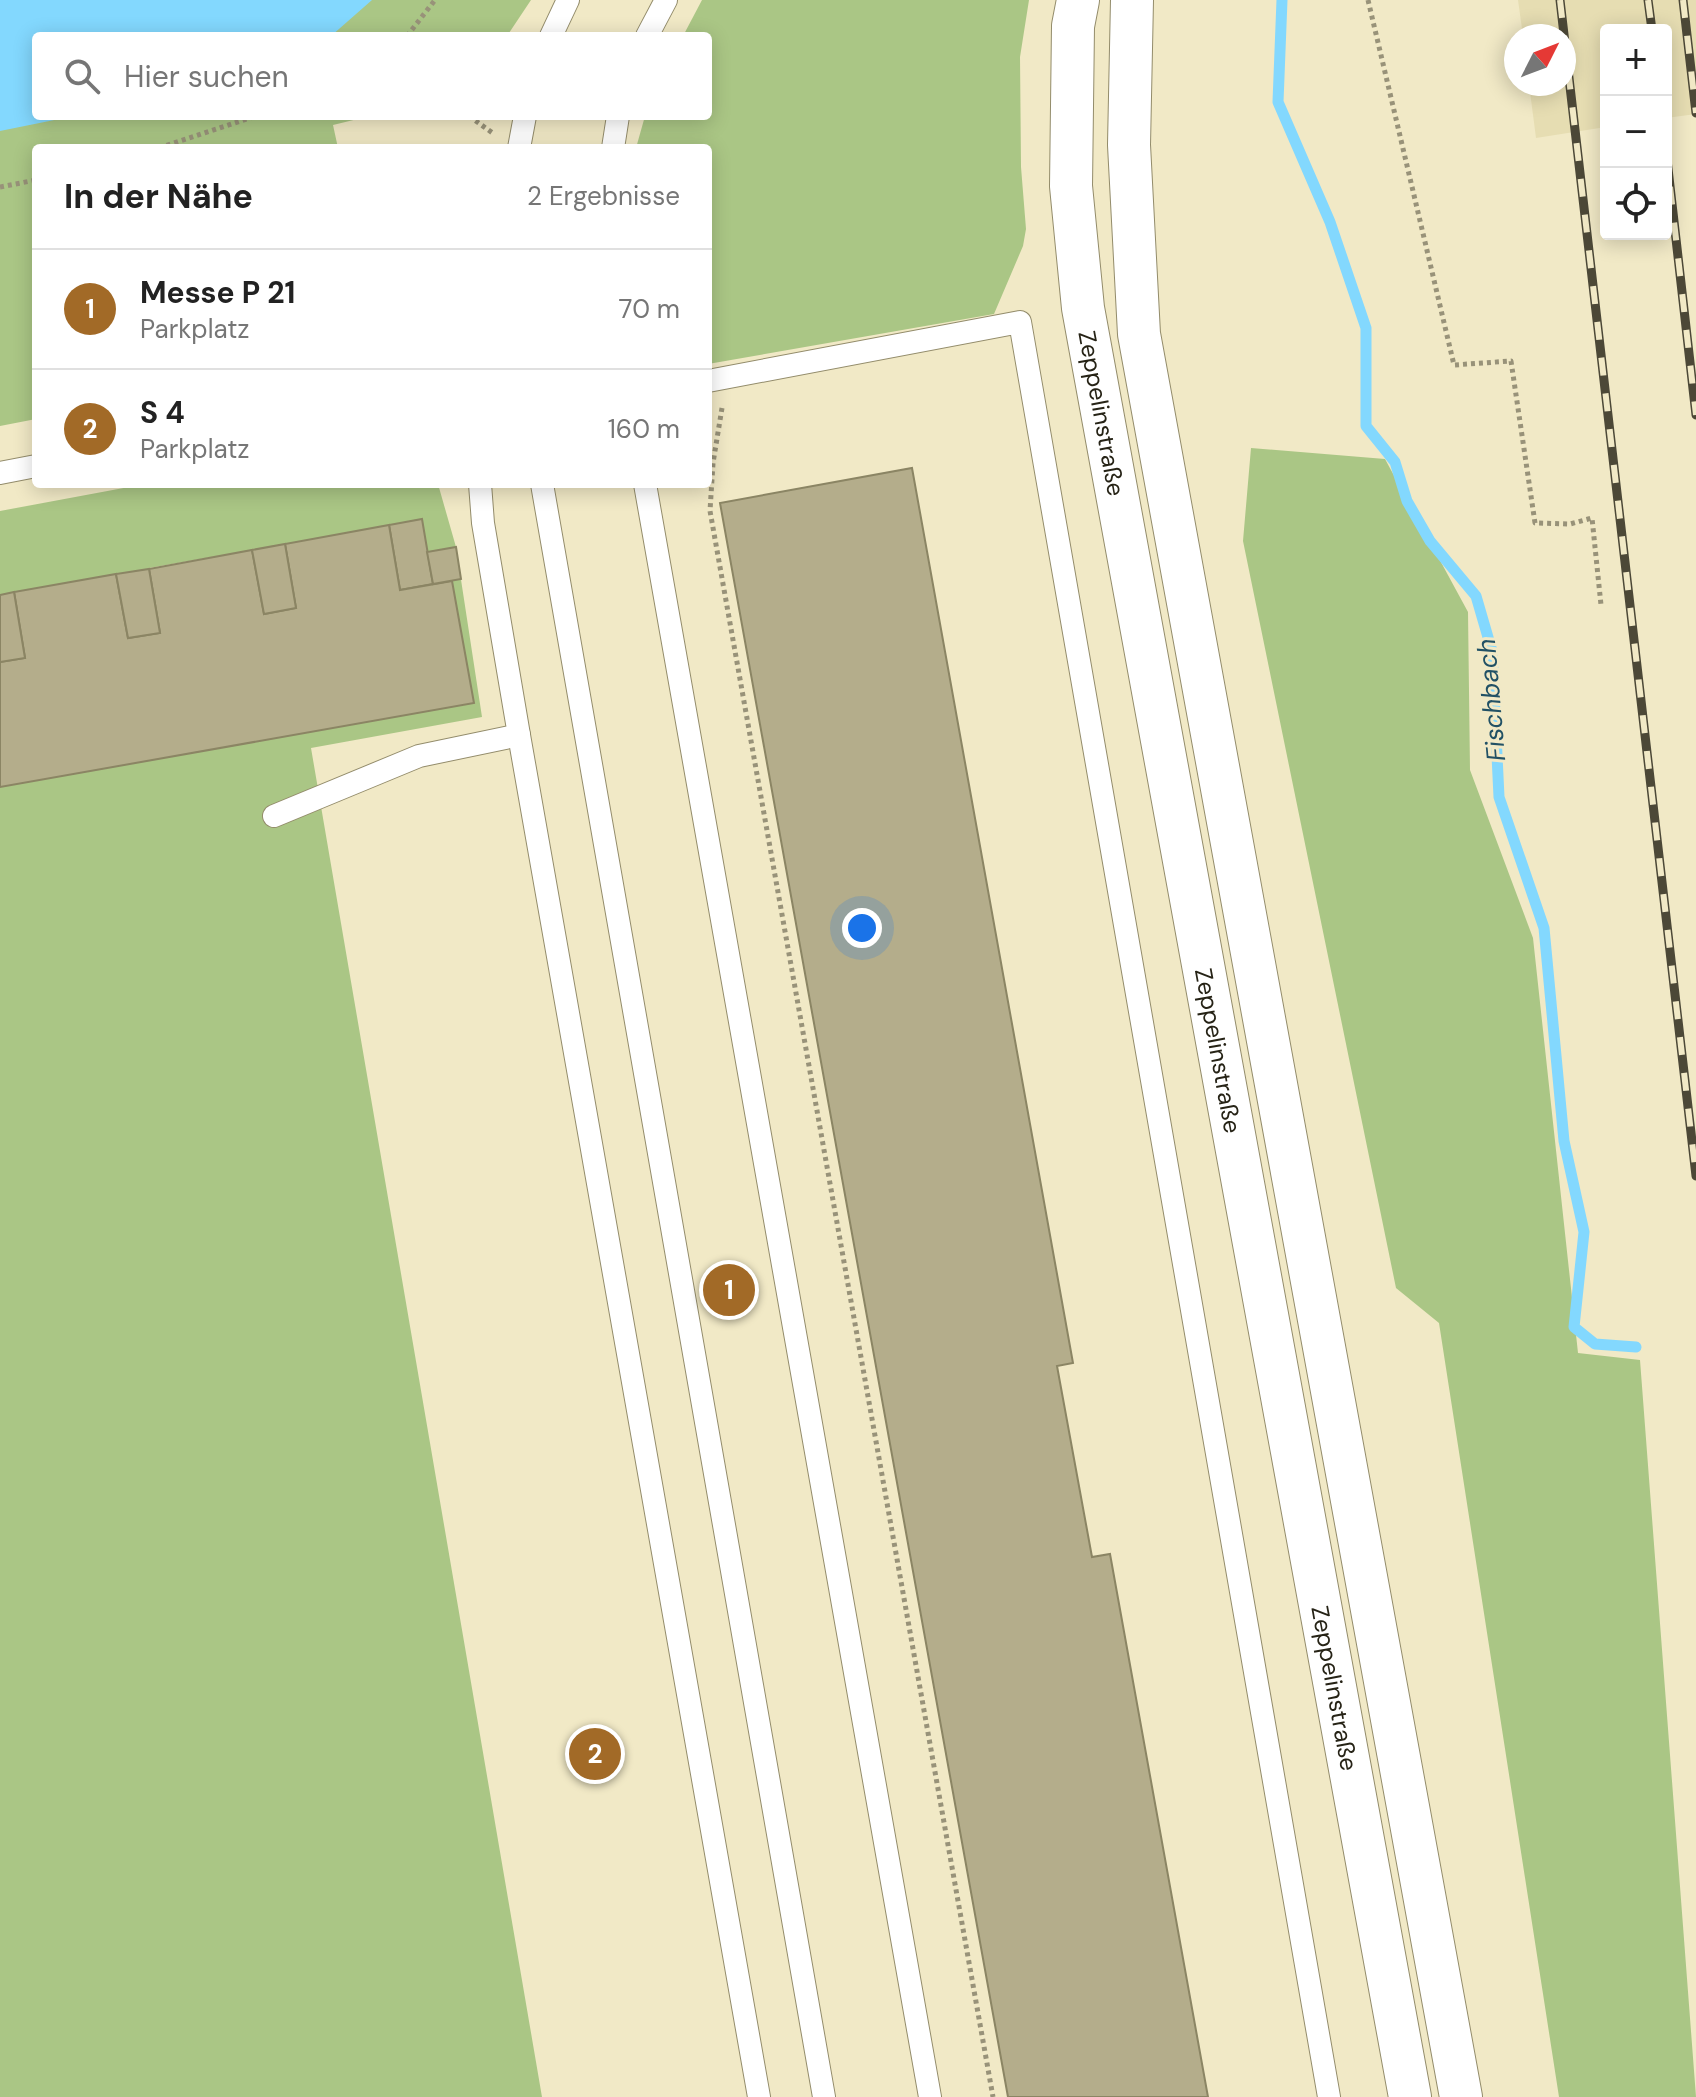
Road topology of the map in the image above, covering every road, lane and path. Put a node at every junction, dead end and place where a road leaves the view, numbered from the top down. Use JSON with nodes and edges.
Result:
{"nodes":[{"id":1,"x":435,"y":0,"type":"edge"},
{"id":2,"x":568,"y":0,"type":"edge"},
{"id":3,"x":666,"y":0,"type":"edge"},
{"id":4,"x":1078,"y":0,"type":"edge"},
{"id":5,"x":1132,"y":0,"type":"edge"},
{"id":6,"x":1368,"y":0,"type":"edge"},
{"id":7,"x":410,"y":32,"type":"edge"},
{"id":8,"x":553,"y":32,"type":"edge"},
{"id":9,"x":649,"y":32,"type":"edge"},
{"id":10,"x":244,"y":120,"type":"edge"},
{"id":11,"x":524,"y":120,"type":"edge"},
{"id":12,"x":617,"y":120,"type":"edge"},
{"id":13,"x":171,"y":144,"type":"edge"},
{"id":14,"x":520,"y":144,"type":"edge"},
{"id":15,"x":614,"y":144,"type":"edge"},
{"id":16,"x":32,"y":181,"type":"edge"},
{"id":17,"x":0,"y":187,"type":"edge"},
{"id":18,"x":715,"y":380,"type":"edge"},
{"id":19,"x":32,"y":467,"type":"edge"},
{"id":20,"x":0,"y":473,"type":"edge"},
{"id":21,"x":712,"y":479,"type":"edge"},
{"id":22,"x":480,"y":488,"type":"edge"},
{"id":23,"x":543,"y":488,"type":"edge"},
{"id":24,"x":646,"y":488,"type":"edge"},
{"id":25,"x":711,"y":488,"type":"edge"},
{"id":26,"x":1601,"y":605,"type":"dead end"},
{"id":27,"x":519,"y":735,"type":"junction"},
{"id":28,"x":274,"y":816,"type":"dead end"},
{"id":29,"x":759,"y":2097,"type":"edge"},
{"id":30,"x":824,"y":2097,"type":"edge"},
{"id":31,"x":930,"y":2097,"type":"edge"},
{"id":32,"x":993,"y":2097,"type":"edge"},
{"id":33,"x":1329,"y":2097,"type":"edge"},
{"id":34,"x":1410,"y":2097,"type":"edge"},
{"id":35,"x":1461,"y":2097,"type":"edge"}],
"edges":[{"from":1,"to":7,"type":"path"},
{"from":2,"to":8,"type":"lane"},
{"from":3,"to":9,"type":"lane"},
{"from":4,"to":34,"type":"street","name":"Zeppelinstraße"},
{"from":5,"to":35,"type":"street","name":"Zeppelinstraße"},
{"from":6,"to":26,"type":"path"},
{"from":10,"to":13,"type":"path"},
{"from":11,"to":14,"type":"lane"},
{"from":12,"to":15,"type":"lane"},
{"from":16,"to":17,"type":"path"},
{"from":18,"to":21,"type":"path"},
{"from":18,"to":33,"type":"lane"},
{"from":19,"to":20,"type":"lane"},
{"from":22,"to":27,"type":"lane"},
{"from":23,"to":30,"type":"lane"},
{"from":24,"to":31,"type":"lane"},
{"from":25,"to":32,"type":"path"},
{"from":27,"to":28,"type":"lane"},
{"from":27,"to":29,"type":"lane"}]}
